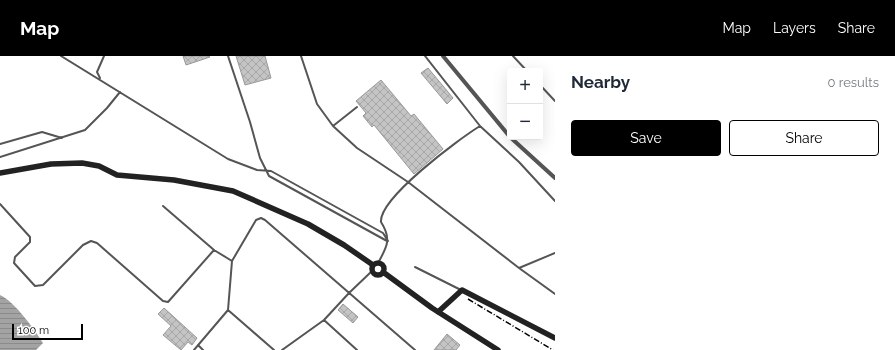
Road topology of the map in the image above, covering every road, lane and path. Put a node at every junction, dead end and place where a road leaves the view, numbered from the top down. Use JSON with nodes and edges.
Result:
{"nodes":[{"id":1,"x":61,"y":56,"type":"edge"},
{"id":2,"x":104,"y":56,"type":"edge"},
{"id":3,"x":228,"y":56,"type":"edge"},
{"id":4,"x":301,"y":56,"type":"edge"},
{"id":5,"x":425,"y":56,"type":"edge"},
{"id":6,"x":443,"y":56,"type":"edge"},
{"id":7,"x":513,"y":56,"type":"edge"},
{"id":8,"x":524,"y":68,"type":"edge"},
{"id":9,"x":100,"y":79,"type":"junction"},
{"id":10,"x":543,"y":88,"type":"edge"},
{"id":11,"x":120,"y":92,"type":"junction"},
{"id":12,"x":555,"y":101,"type":"edge"},
{"id":13,"x":357,"y":107,"type":"dead end"},
{"id":14,"x":333,"y":126,"type":"junction"},
{"id":15,"x":480,"y":126,"type":"junction"},
{"id":16,"x":507,"y":133,"type":"edge"},
{"id":17,"x":64,"y":138,"type":"junction"},
{"id":18,"x":513,"y":140,"type":"edge"},
{"id":19,"x":0,"y":144,"type":"edge"},
{"id":20,"x":0,"y":157,"type":"edge"},
{"id":21,"x":264,"y":170,"type":"junction"},
{"id":22,"x":0,"y":173,"type":"edge"},
{"id":23,"x":555,"y":178,"type":"edge"},
{"id":24,"x":408,"y":182,"type":"junction"},
{"id":25,"x":555,"y":201,"type":"edge"},
{"id":26,"x":0,"y":204,"type":"edge"},
{"id":27,"x":163,"y":206,"type":"dead end"},
{"id":28,"x":388,"y":241,"type":"junction"},
{"id":29,"x":214,"y":250,"type":"junction"},
{"id":30,"x":555,"y":253,"type":"edge"},
{"id":31,"x":232,"y":261,"type":"junction"},
{"id":32,"x":375,"y":267,"type":"junction"},
{"id":33,"x":415,"y":267,"type":"dead end"},
{"id":34,"x":519,"y":268,"type":"junction"},
{"id":35,"x":383,"y":272,"type":"junction"},
{"id":36,"x":460,"y":290,"type":"junction"},
{"id":37,"x":349,"y":293,"type":"junction"},
{"id":38,"x":555,"y":294,"type":"edge"},
{"id":39,"x":228,"y":310,"type":"junction"},
{"id":40,"x":438,"y":312,"type":"junction"},
{"id":41,"x":324,"y":320,"type":"junction"},
{"id":42,"x":555,"y":338,"type":"edge"},
{"id":43,"x":198,"y":345,"type":"junction"},
{"id":44,"x":194,"y":350,"type":"edge"},
{"id":45,"x":203,"y":350,"type":"edge"},
{"id":46,"x":274,"y":350,"type":"edge"},
{"id":47,"x":282,"y":350,"type":"edge"},
{"id":48,"x":357,"y":350,"type":"edge"},
{"id":49,"x":415,"y":350,"type":"edge"},
{"id":50,"x":498,"y":350,"type":"edge"}],
"edges":[{"from":1,"to":9,"type":"lane"},
{"from":2,"to":9,"type":"lane"},
{"from":3,"to":21,"type":"lane"},
{"from":4,"to":14,"type":"lane"},
{"from":5,"to":15,"type":"lane"},
{"from":6,"to":16,"type":"street"},
{"from":7,"to":8,"type":"lane"},
{"from":9,"to":11,"type":"lane"},
{"from":10,"to":12,"type":"lane"},
{"from":11,"to":17,"type":"lane"},
{"from":11,"to":21,"type":"lane"},
{"from":13,"to":14,"type":"lane"},
{"from":14,"to":24,"type":"lane"},
{"from":15,"to":24,"type":"lane"},
{"from":15,"to":25,"type":"lane"},
{"from":17,"to":19,"type":"lane"},
{"from":17,"to":20,"type":"lane"},
{"from":18,"to":23,"type":"street"},
{"from":21,"to":28,"type":"lane"},
{"from":21,"to":28,"type":"lane"},
{"from":22,"to":32,"type":"main road"},
{"from":24,"to":28,"type":"lane"},
{"from":24,"to":34,"type":"lane"},
{"from":26,"to":29,"type":"lane"},
{"from":27,"to":29,"type":"lane"},
{"from":28,"to":32,"type":"lane"},
{"from":29,"to":31,"type":"lane"},
{"from":30,"to":34,"type":"lane"},
{"from":31,"to":37,"type":"lane"},
{"from":31,"to":39,"type":"lane"},
{"from":32,"to":35,"type":"main road"},
{"from":32,"to":35,"type":"main road"},
{"from":32,"to":37,"type":"lane"},
{"from":33,"to":36,"type":"lane"},
{"from":34,"to":38,"type":"lane"},
{"from":35,"to":40,"type":"main road"},
{"from":36,"to":40,"type":"main road"},
{"from":36,"to":42,"type":"main road"},
{"from":37,"to":41,"type":"lane"},
{"from":37,"to":49,"type":"lane"},
{"from":39,"to":43,"type":"lane"},
{"from":39,"to":46,"type":"lane"},
{"from":40,"to":50,"type":"main road"},
{"from":41,"to":47,"type":"lane"},
{"from":41,"to":48,"type":"lane"},
{"from":43,"to":44,"type":"lane"},
{"from":43,"to":45,"type":"lane"}]}
